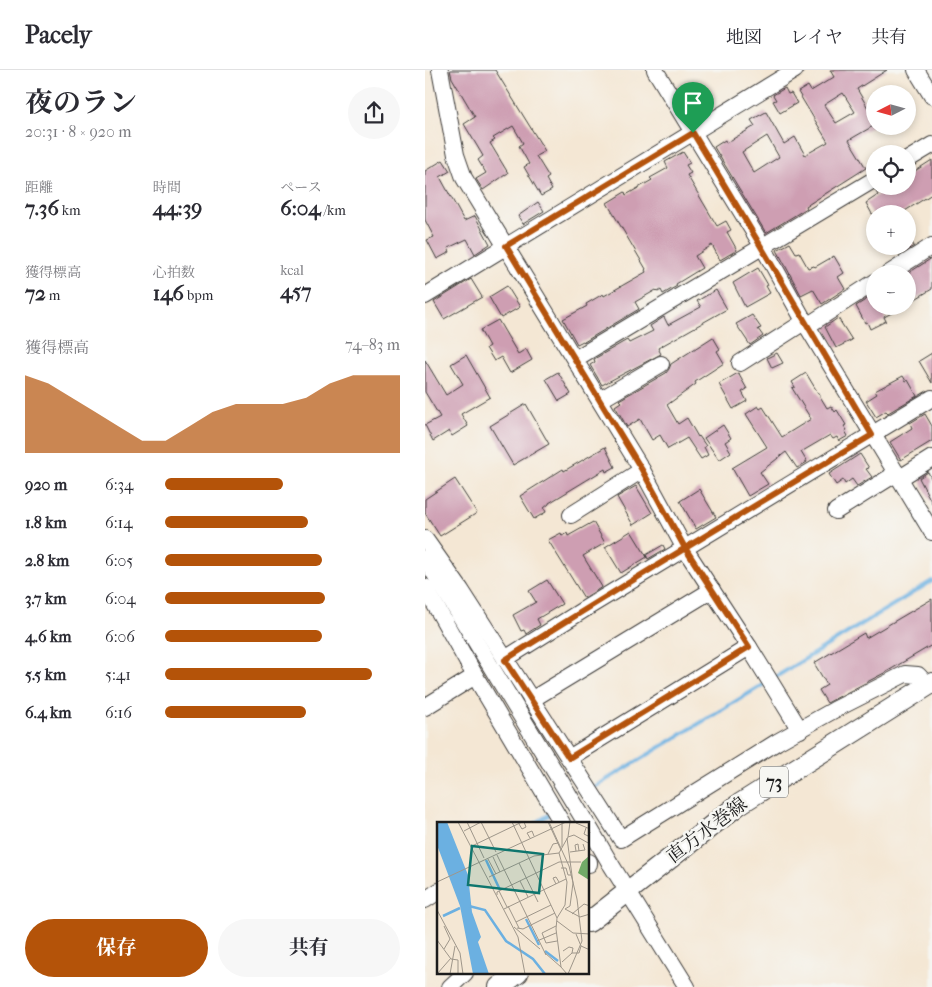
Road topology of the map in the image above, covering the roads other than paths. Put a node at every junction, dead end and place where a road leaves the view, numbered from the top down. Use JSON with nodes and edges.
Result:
{"nodes":[{"id":1,"x":440,"y":70,"type":"edge"},
{"id":2,"x":655,"y":70,"type":"edge"},
{"id":3,"x":795,"y":70,"type":"edge"},
{"id":4,"x":916,"y":70,"type":"edge"},
{"id":5,"x":932,"y":96,"type":"edge"},
{"id":6,"x":693,"y":133,"type":"junction"},
{"id":7,"x":932,"y":145,"type":"edge"},
{"id":8,"x":916,"y":155,"type":"edge"},
{"id":9,"x":866,"y":184,"type":"edge"},
{"id":10,"x":506,"y":246,"type":"junction"},
{"id":11,"x":932,"y":246,"type":"edge"},
{"id":12,"x":763,"y":247,"type":"junction"},
{"id":13,"x":902,"y":265,"type":"edge"},
{"id":14,"x":866,"y":287,"type":"edge"},
{"id":15,"x":425,"y":296,"type":"edge"},
{"id":16,"x":805,"y":324,"type":"junction"},
{"id":17,"x":575,"y":359,"type":"junction"},
{"id":18,"x":740,"y":363,"type":"dead end"},
{"id":19,"x":661,"y":364,"type":"dead end"},
{"id":20,"x":932,"y":398,"type":"edge"},
{"id":21,"x":600,"y":400,"type":"junction"},
{"id":22,"x":874,"y":438,"type":"junction"},
{"id":23,"x":932,"y":458,"type":"edge"},
{"id":24,"x":642,"y":470,"type":"junction"},
{"id":25,"x":899,"y":476,"type":"junction"},
{"id":26,"x":836,"y":510,"type":"dead end"},
{"id":27,"x":571,"y":515,"type":"dead end"},
{"id":28,"x":932,"y":532,"type":"edge"},
{"id":29,"x":425,"y":539,"type":"edge"},
{"id":30,"x":688,"y":553,"type":"junction"},
{"id":31,"x":425,"y":558,"type":"edge"},
{"id":32,"x":425,"y":587,"type":"edge"},
{"id":33,"x":712,"y":590,"type":"junction"},
{"id":34,"x":749,"y":647,"type":"junction"},
{"id":35,"x":508,"y":664,"type":"junction"},
{"id":36,"x":478,"y":681,"type":"junction"},
{"id":37,"x":930,"y":684,"type":"edge"},
{"id":38,"x":531,"y":700,"type":"junction"},
{"id":39,"x":425,"y":707,"type":"edge"},
{"id":40,"x":800,"y":730,"type":"junction"},
{"id":41,"x":569,"y":758,"type":"junction"},
{"id":42,"x":556,"y":818,"type":"edge"},
{"id":43,"x":585,"y":822,"type":"edge"},
{"id":44,"x":590,"y":829,"type":"edge"},
{"id":45,"x":437,"y":892,"type":"edge"},
{"id":46,"x":632,"y":898,"type":"junction"},
{"id":47,"x":425,"y":900,"type":"edge"},
{"id":48,"x":590,"y":921,"type":"edge"},
{"id":49,"x":464,"y":974,"type":"edge"},
{"id":50,"x":517,"y":974,"type":"edge"},
{"id":51,"x":450,"y":987,"type":"edge"},
{"id":52,"x":499,"y":987,"type":"edge"},
{"id":53,"x":687,"y":987,"type":"edge"}],
"edges":[{"from":1,"to":10,"type":"street"},
{"from":2,"to":6,"type":"street"},
{"from":3,"to":6,"type":"street"},
{"from":4,"to":5,"type":"street"},
{"from":6,"to":10,"type":"street"},
{"from":6,"to":12,"type":"street"},
{"from":7,"to":8,"type":"street"},
{"from":9,"to":12,"type":"street"},
{"from":10,"to":15,"type":"street"},
{"from":10,"to":17,"type":"street"},
{"from":11,"to":13,"type":"street"},
{"from":12,"to":16,"type":"street"},
{"from":12,"to":17,"type":"street"},
{"from":14,"to":16,"type":"street"},
{"from":16,"to":18,"type":"street"},
{"from":16,"to":22,"type":"street"},
{"from":17,"to":21,"type":"street"},
{"from":19,"to":21,"type":"street"},
{"from":20,"to":22,"type":"street"},
{"from":21,"to":24,"type":"street"},
{"from":22,"to":25,"type":"street"},
{"from":22,"to":30,"type":"street"},
{"from":23,"to":25,"type":"street"},
{"from":24,"to":27,"type":"street"},
{"from":24,"to":30,"type":"street"},
{"from":25,"to":26,"type":"street"},
{"from":25,"to":28,"type":"street"},
{"from":29,"to":35,"type":"street"},
{"from":30,"to":33,"type":"street"},
{"from":30,"to":35,"type":"street"},
{"from":31,"to":43,"type":"street"},
{"from":32,"to":36,"type":"street"},
{"from":33,"to":34,"type":"street"},
{"from":33,"to":38,"type":"street"},
{"from":34,"to":40,"type":"street"},
{"from":34,"to":41,"type":"street"},
{"from":35,"to":38,"type":"street"},
{"from":36,"to":39,"type":"street"},
{"from":36,"to":42,"type":"street"},
{"from":37,"to":40,"type":"street"},
{"from":37,"to":46,"type":"main road","name":"直方水巻線","number":"73"},
{"from":38,"to":41,"type":"street"},
{"from":40,"to":41,"type":"street"},
{"from":44,"to":46,"type":"street","bridge":true},
{"from":45,"to":47,"type":"street"},
{"from":46,"to":48,"type":"main road","name":"直方水巻線","number":"73"},
{"from":46,"to":53,"type":"street"},
{"from":49,"to":51,"type":"street"},
{"from":50,"to":52,"type":"main road"}]}
